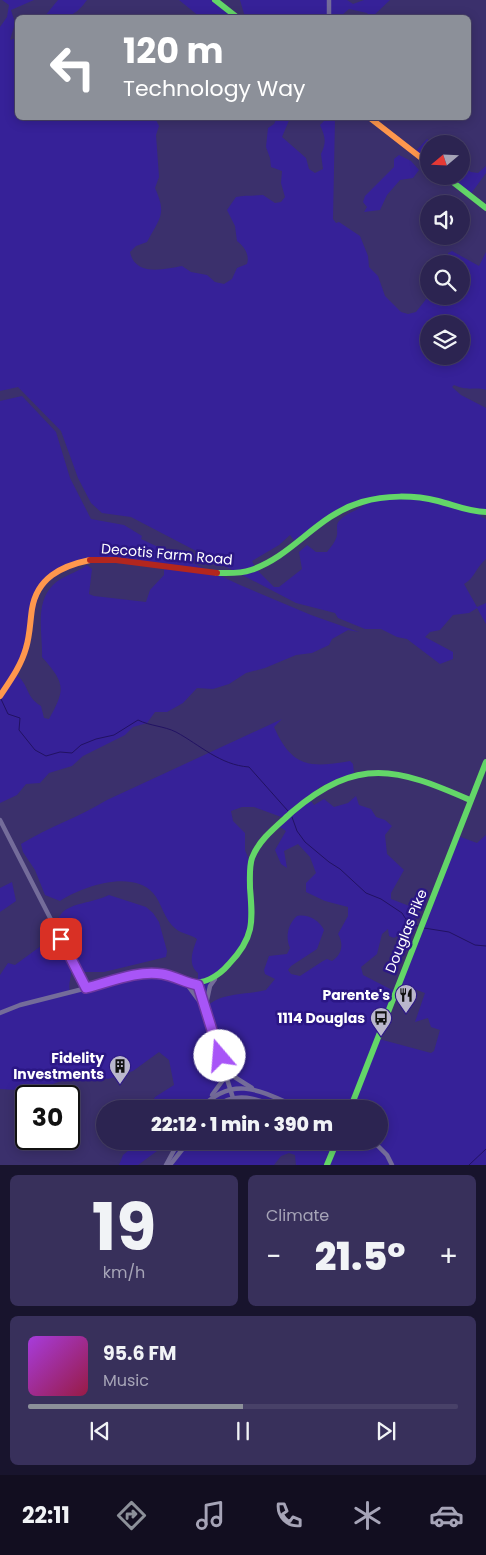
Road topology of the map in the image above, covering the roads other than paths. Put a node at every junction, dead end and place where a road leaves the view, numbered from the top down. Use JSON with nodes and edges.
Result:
{"nodes":[{"id":1,"x":215,"y":0,"type":"edge"},
{"id":2,"x":329,"y":0,"type":"edge"},
{"id":3,"x":234,"y":15,"type":"edge"},
{"id":4,"x":329,"y":15,"type":"edge"},
{"id":5,"x":373,"y":120,"type":"edge"},
{"id":6,"x":420,"y":157,"type":"edge"},
{"id":7,"x":457,"y":185,"type":"edge"},
{"id":8,"x":486,"y":208,"type":"edge"},
{"id":9,"x":486,"y":512,"type":"edge"},
{"id":10,"x":0,"y":696,"type":"edge"},
{"id":11,"x":486,"y":762,"type":"edge"},
{"id":12,"x":470,"y":800,"type":"junction"},
{"id":13,"x":0,"y":820,"type":"edge"},
{"id":14,"x":215,"y":979,"type":"junction"},
{"id":15,"x":186,"y":983,"type":"junction"},
{"id":16,"x":198,"y":985,"type":"junction"},
{"id":17,"x":86,"y":988,"type":"junction"},
{"id":18,"x":205,"y":1009,"type":"junction"},
{"id":19,"x":0,"y":1013,"type":"edge"},
{"id":20,"x":225,"y":1071,"type":"junction"},
{"id":21,"x":253,"y":1088,"type":"junction"},
{"id":22,"x":231,"y":1090,"type":"junction"},
{"id":23,"x":210,"y":1098,"type":"joint"},
{"id":24,"x":233,"y":1098,"type":"junction"},
{"id":25,"x":230,"y":1100,"type":"edge"},
{"id":26,"x":258,"y":1100,"type":"edge"},
{"id":27,"x":280,"y":1100,"type":"edge"},
{"id":28,"x":353,"y":1100,"type":"edge"},
{"id":29,"x":175,"y":1150,"type":"edge"},
{"id":30,"x":181,"y":1150,"type":"edge"},
{"id":31,"x":334,"y":1150,"type":"edge"},
{"id":32,"x":381,"y":1150,"type":"edge"},
{"id":33,"x":168,"y":1165,"type":"edge"},
{"id":34,"x":327,"y":1165,"type":"edge"},
{"id":35,"x":392,"y":1165,"type":"edge"}],
"edges":[{"from":1,"to":3,"type":"street"},
{"from":2,"to":4,"type":"street"},
{"from":5,"to":6,"type":"street"},
{"from":7,"to":8,"type":"street"},
{"from":9,"to":10,"type":"street","name":"Decotis Farm Road"},
{"from":11,"to":12,"type":"street","name":"Douglas Pike"},
{"from":12,"to":14,"type":"street"},
{"from":12,"to":28,"type":"street","name":"Douglas Pike"},
{"from":13,"to":17,"type":"street"},
{"from":14,"to":16,"type":"street"},
{"from":14,"to":18,"type":"street"},
{"from":15,"to":16,"type":"street"},
{"from":15,"to":17,"type":"street"},
{"from":15,"to":18,"type":"street"},
{"from":16,"to":18,"type":"street"},
{"from":17,"to":19,"type":"street"},
{"from":18,"to":20,"type":"street"},
{"from":20,"to":21,"type":"street"},
{"from":20,"to":22,"type":"street"},
{"from":20,"to":23,"type":"street"},
{"from":21,"to":22,"type":"street"},
{"from":21,"to":27,"type":"street"},
{"from":22,"to":23,"type":"street"},
{"from":22,"to":24,"type":"street"},
{"from":24,"to":25,"type":"street"},
{"from":24,"to":26,"type":"street"},
{"from":29,"to":33,"type":"street"},
{"from":30,"to":33,"type":"street"},
{"from":31,"to":34,"type":"street"},
{"from":32,"to":35,"type":"street"}]}
